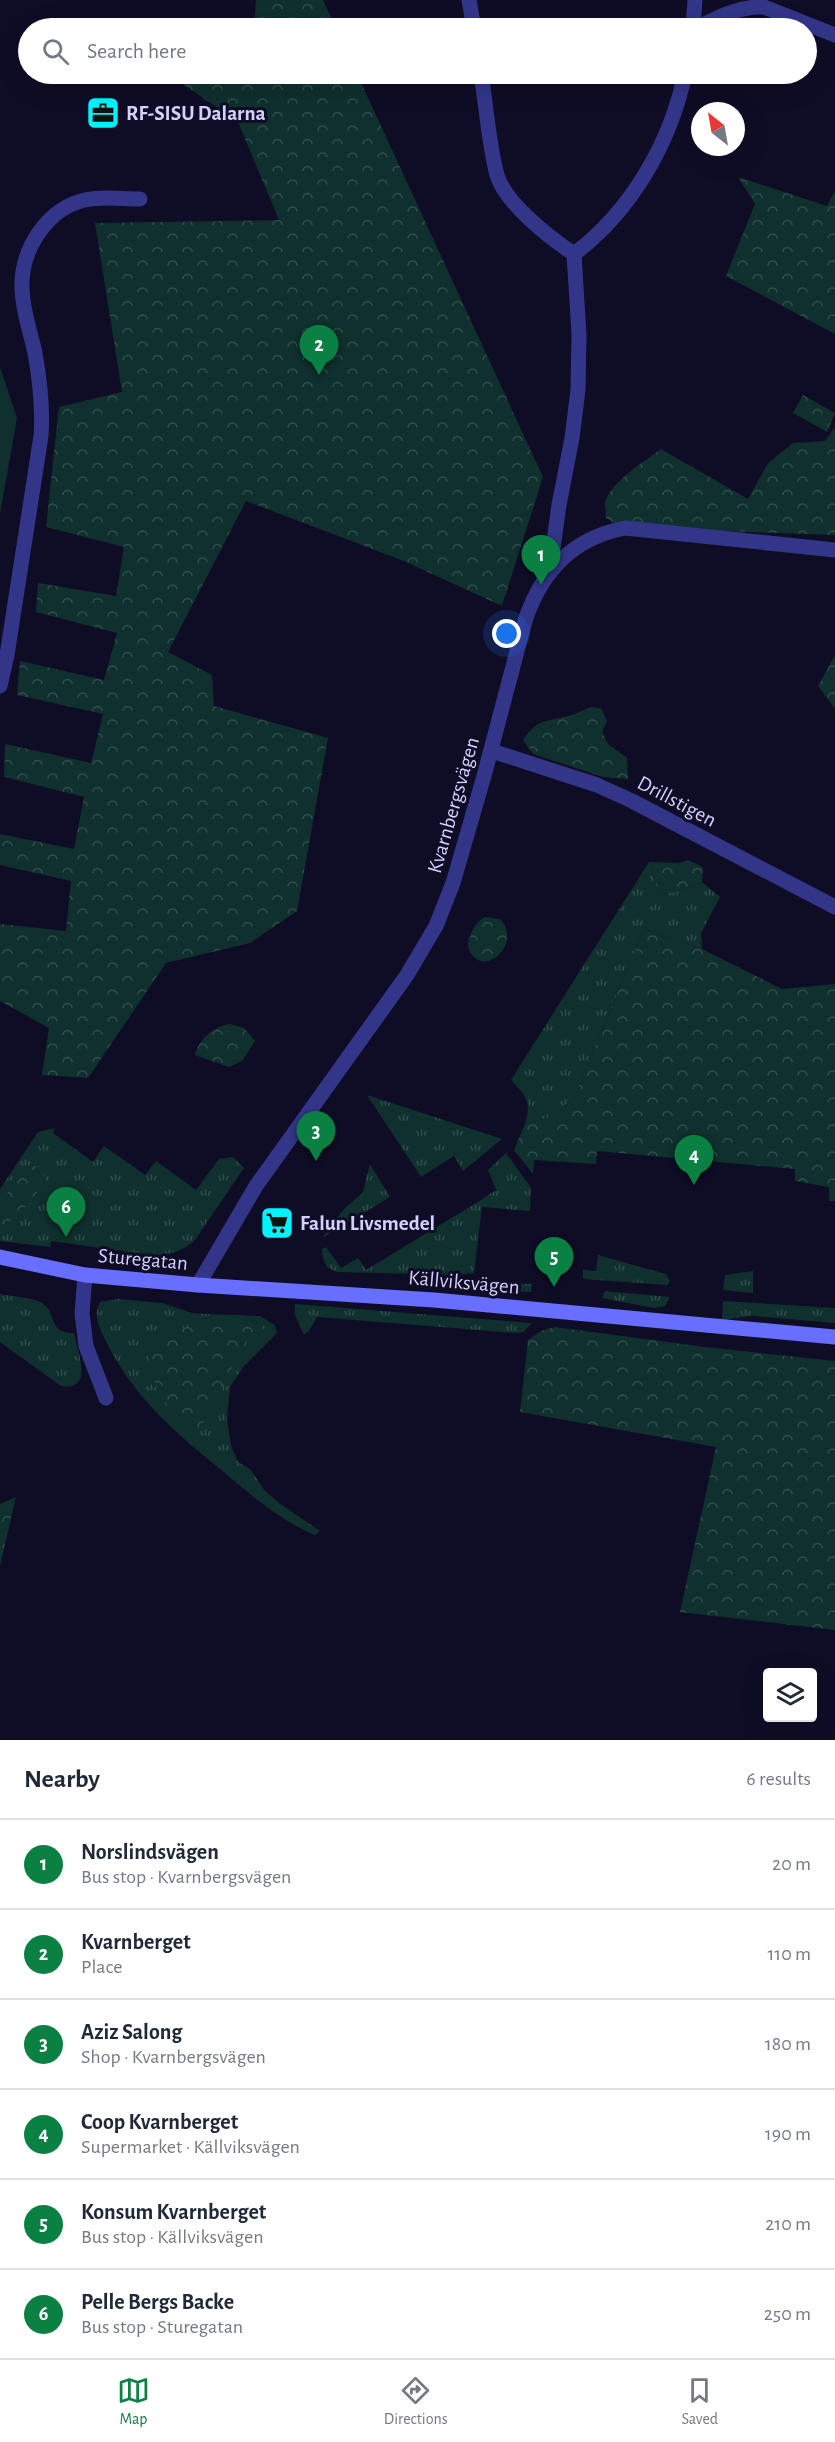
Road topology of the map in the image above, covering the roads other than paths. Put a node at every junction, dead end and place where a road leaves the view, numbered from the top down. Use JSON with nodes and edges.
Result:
{"nodes":[{"id":1,"x":469,"y":0,"type":"edge"},
{"id":2,"x":695,"y":0,"type":"edge"},
{"id":3,"x":472,"y":18,"type":"edge"},
{"id":4,"x":695,"y":18,"type":"edge"},
{"id":5,"x":716,"y":18,"type":"edge"},
{"id":6,"x":792,"y":18,"type":"edge"},
{"id":7,"x":817,"y":28,"type":"edge"},
{"id":8,"x":835,"y":35,"type":"edge"},
{"id":9,"x":483,"y":84,"type":"edge"},
{"id":10,"x":682,"y":84,"type":"edge"},
{"id":11,"x":140,"y":199,"type":"dead end"},
{"id":12,"x":573,"y":254,"type":"junction"},
{"id":13,"x":835,"y":550,"type":"edge"},
{"id":14,"x":550,"y":570,"type":"junction"},
{"id":15,"x":0,"y":686,"type":"edge"},
{"id":16,"x":492,"y":751,"type":"junction"},
{"id":17,"x":835,"y":908,"type":"edge"},
{"id":18,"x":0,"y":1257,"type":"edge"},
{"id":19,"x":85,"y":1275,"type":"junction"},
{"id":20,"x":198,"y":1285,"type":"junction"},
{"id":21,"x":835,"y":1337,"type":"edge"},
{"id":22,"x":106,"y":1398,"type":"dead end"}],
"edges":[{"from":1,"to":3,"type":"street"},
{"from":2,"to":4,"type":"street"},
{"from":5,"to":6,"type":"street"},
{"from":7,"to":8,"type":"street"},
{"from":9,"to":12,"type":"street"},
{"from":10,"to":12,"type":"street"},
{"from":11,"to":15,"type":"street"},
{"from":12,"to":14,"type":"street"},
{"from":13,"to":14,"type":"street","name":"Kvarnbergsvägen"},
{"from":14,"to":16,"type":"street","name":"Kvarnbergsvägen"},
{"from":16,"to":17,"type":"street","name":"Drillstigen"},
{"from":16,"to":20,"type":"street","name":"Kvarnbergsvägen"},
{"from":18,"to":19,"type":"street","name":"Sturegatan"},
{"from":19,"to":20,"type":"street","name":"Sturegatan"},
{"from":19,"to":22,"type":"street"},
{"from":20,"to":21,"type":"street","name":"Källviksvägen"}]}
